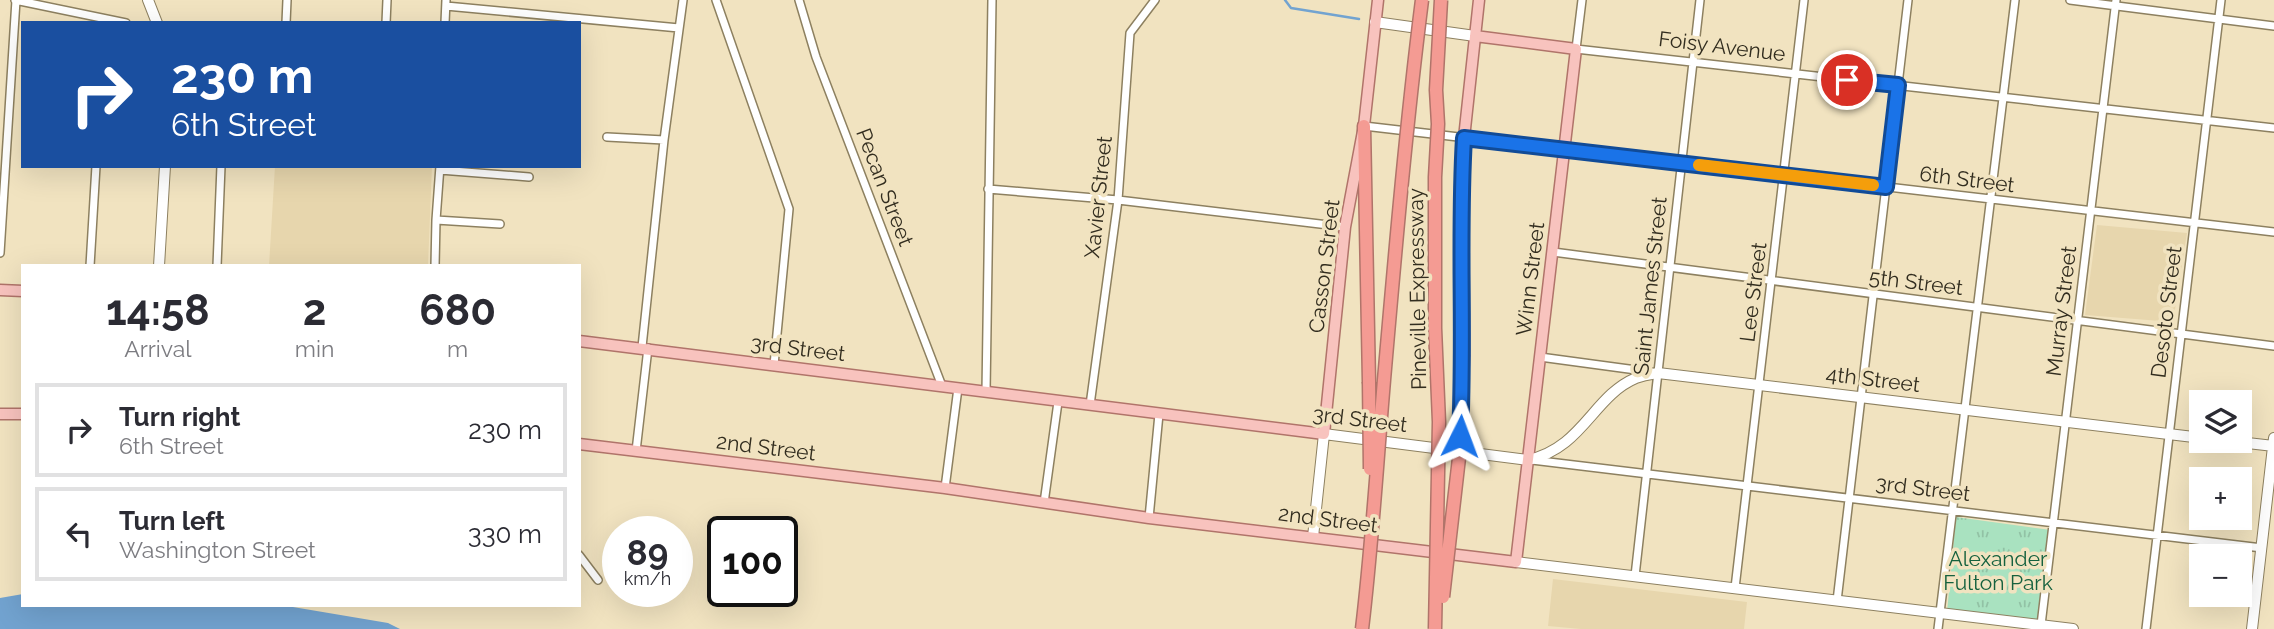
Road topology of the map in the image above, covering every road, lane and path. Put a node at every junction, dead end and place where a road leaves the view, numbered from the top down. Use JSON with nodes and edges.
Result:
{"nodes":[{"id":1,"x":15,"y":0,"type":"edge"},
{"id":2,"x":148,"y":0,"type":"edge"},
{"id":3,"x":287,"y":0,"type":"edge"},
{"id":4,"x":387,"y":0,"type":"edge"},
{"id":5,"x":683,"y":0,"type":"edge"},
{"id":6,"x":716,"y":0,"type":"edge"},
{"id":7,"x":799,"y":0,"type":"edge"},
{"id":8,"x":992,"y":0,"type":"edge"},
{"id":9,"x":1155,"y":0,"type":"edge"},
{"id":10,"x":1378,"y":0,"type":"edge"},
{"id":11,"x":1420,"y":0,"type":"edge"},
{"id":12,"x":1441,"y":0,"type":"edge"},
{"id":13,"x":1449,"y":0,"type":"edge"},
{"id":14,"x":1479,"y":0,"type":"edge"},
{"id":15,"x":1582,"y":0,"type":"edge"},
{"id":16,"x":1700,"y":0,"type":"edge"},
{"id":17,"x":1804,"y":0,"type":"edge"},
{"id":18,"x":1908,"y":0,"type":"edge"},
{"id":19,"x":2015,"y":0,"type":"edge"},
{"id":20,"x":2070,"y":0,"type":"edge"},
{"id":21,"x":2221,"y":0,"type":"edge"},
{"id":22,"x":446,"y":3,"type":"edge"},
{"id":23,"x":2116,"y":3,"type":"edge"},
{"id":24,"x":2218,"y":19,"type":"junction"},
{"id":25,"x":105,"y":21,"type":"edge"},
{"id":26,"x":155,"y":21,"type":"edge"},
{"id":27,"x":286,"y":21,"type":"edge"},
{"id":28,"x":386,"y":21,"type":"edge"},
{"id":29,"x":445,"y":21,"type":"edge"},
{"id":30,"x":1375,"y":22,"type":"junction"},
{"id":31,"x":2274,"y":26,"type":"edge"},
{"id":32,"x":679,"y":27,"type":"junction"},
{"id":33,"x":1441,"y":33,"type":"junction"},
{"id":34,"x":1475,"y":36,"type":"junction"},
{"id":35,"x":1576,"y":49,"type":"junction"},
{"id":36,"x":1693,"y":62,"type":"junction"},
{"id":37,"x":1797,"y":74,"type":"junction"},
{"id":38,"x":1898,"y":85,"type":"junction"},
{"id":39,"x":2003,"y":97,"type":"junction"},
{"id":40,"x":2103,"y":109,"type":"junction"},
{"id":41,"x":2206,"y":121,"type":"junction"},
{"id":42,"x":1364,"y":126,"type":"junction"},
{"id":43,"x":2274,"y":128,"type":"edge"},
{"id":44,"x":607,"y":137,"type":"dead end"},
{"id":45,"x":1464,"y":138,"type":"junction"},
{"id":46,"x":664,"y":141,"type":"junction"},
{"id":47,"x":1564,"y":149,"type":"junction"},
{"id":48,"x":1682,"y":163,"type":"junction"},
{"id":49,"x":96,"y":168,"type":"edge"},
{"id":50,"x":164,"y":168,"type":"edge"},
{"id":51,"x":220,"y":168,"type":"edge"},
{"id":52,"x":440,"y":168,"type":"edge"},
{"id":53,"x":1785,"y":175,"type":"junction"},
{"id":54,"x":529,"y":177,"type":"dead end"},
{"id":55,"x":1886,"y":187,"type":"junction"},
{"id":56,"x":988,"y":189,"type":"junction"},
{"id":57,"x":1990,"y":199,"type":"junction"},
{"id":58,"x":1118,"y":200,"type":"junction"},
{"id":59,"x":2091,"y":211,"type":"junction"},
{"id":60,"x":436,"y":220,"type":"junction"},
{"id":61,"x":2194,"y":223,"type":"junction"},
{"id":62,"x":500,"y":224,"type":"dead end"},
{"id":63,"x":1345,"y":227,"type":"junction"},
{"id":64,"x":2274,"y":232,"type":"edge"},
{"id":65,"x":1552,"y":252,"type":"junction"},
{"id":66,"x":0,"y":253,"type":"edge"},
{"id":67,"x":90,"y":264,"type":"edge"},
{"id":68,"x":159,"y":264,"type":"edge"},
{"id":69,"x":217,"y":264,"type":"edge"},
{"id":70,"x":435,"y":264,"type":"edge"},
{"id":71,"x":1670,"y":267,"type":"junction"},
{"id":72,"x":1772,"y":281,"type":"junction"},
{"id":73,"x":0,"y":290,"type":"edge"},
{"id":74,"x":21,"y":291,"type":"edge"},
{"id":75,"x":1873,"y":294,"type":"junction"},
{"id":76,"x":1977,"y":307,"type":"junction"},
{"id":77,"x":2078,"y":321,"type":"junction"},
{"id":78,"x":2181,"y":334,"type":"junction"},
{"id":79,"x":581,"y":341,"type":"edge"},
{"id":80,"x":2274,"y":346,"type":"edge"},
{"id":81,"x":645,"y":348,"type":"junction"},
{"id":82,"x":1540,"y":357,"type":"junction"},
{"id":83,"x":774,"y":365,"type":"junction"},
{"id":84,"x":1658,"y":373,"type":"junction"},
{"id":85,"x":1758,"y":385,"type":"junction"},
{"id":86,"x":942,"y":386,"type":"junction"},
{"id":87,"x":958,"y":388,"type":"junction"},
{"id":88,"x":986,"y":391,"type":"junction"},
{"id":89,"x":1861,"y":397,"type":"junction"},
{"id":90,"x":1058,"y":402,"type":"junction"},
{"id":91,"x":1090,"y":405,"type":"junction"},
{"id":92,"x":1965,"y":410,"type":"junction"},
{"id":93,"x":0,"y":414,"type":"edge"},
{"id":94,"x":21,"y":414,"type":"edge"},
{"id":95,"x":1159,"y":414,"type":"junction"},
{"id":96,"x":2066,"y":422,"type":"junction"},
{"id":97,"x":1324,"y":434,"type":"junction"},
{"id":98,"x":2169,"y":434,"type":"junction"},
{"id":99,"x":2189,"y":436,"type":"edge"},
{"id":100,"x":2252,"y":442,"type":"edge"},
{"id":101,"x":581,"y":444,"type":"edge"},
{"id":102,"x":2274,"y":444,"type":"edge"},
{"id":103,"x":636,"y":451,"type":"junction"},
{"id":104,"x":1528,"y":460,"type":"junction"},
{"id":105,"x":1647,"y":474,"type":"junction"},
{"id":106,"x":1747,"y":486,"type":"junction"},
{"id":107,"x":945,"y":488,"type":"junction"},
{"id":108,"x":1849,"y":498,"type":"junction"},
{"id":109,"x":1044,"y":503,"type":"junction"},
{"id":110,"x":1952,"y":511,"type":"junction"},
{"id":111,"x":1149,"y":518,"type":"junction"},
{"id":112,"x":2054,"y":523,"type":"junction"},
{"id":113,"x":2157,"y":535,"type":"junction"},
{"id":114,"x":1312,"y":537,"type":"junction"},
{"id":115,"x":2262,"y":548,"type":"junction"},
{"id":116,"x":581,"y":558,"type":"edge"},
{"id":117,"x":1370,"y":561,"type":"junction"},
{"id":118,"x":1516,"y":562,"type":"junction"},
{"id":119,"x":1635,"y":576,"type":"junction"},
{"id":120,"x":598,"y":580,"type":"dead end"},
{"id":121,"x":1735,"y":588,"type":"junction"},
{"id":122,"x":1837,"y":601,"type":"junction"},
{"id":123,"x":1940,"y":613,"type":"junction"},
{"id":124,"x":2041,"y":625,"type":"junction"},
{"id":125,"x":1362,"y":629,"type":"edge"},
{"id":126,"x":1437,"y":629,"type":"edge"},
{"id":127,"x":1938,"y":629,"type":"edge"},
{"id":128,"x":2073,"y":629,"type":"edge"},
{"id":129,"x":2146,"y":629,"type":"edge"},
{"id":130,"x":2252,"y":629,"type":"edge"}],
"edges":[{"from":1,"to":25,"type":"street"},
{"from":1,"to":66,"type":"street"},
{"from":2,"to":26,"type":"main road"},
{"from":3,"to":27,"type":"street"},
{"from":4,"to":28,"type":"street"},
{"from":5,"to":32,"type":"street"},
{"from":6,"to":83,"type":"street"},
{"from":7,"to":86,"type":"street","name":"Pecan Street"},
{"from":8,"to":56,"type":"street"},
{"from":9,"to":58,"type":"street","name":"Xavier Street"},
{"from":10,"to":30,"type":"main road","name":"Casson Street"},
{"from":11,"to":117,"type":"highway","name":"Pineville Expressway","bridge":true},
{"from":12,"to":33,"type":"highway","bridge":true},
{"from":13,"to":33,"type":"highway","bridge":true},
{"from":14,"to":34,"type":"main road"},
{"from":15,"to":35,"type":"street","name":"Winn Street"},
{"from":16,"to":36,"type":"street","name":"Saint James Street"},
{"from":17,"to":37,"type":"street","name":"Lee Street"},
{"from":18,"to":38,"type":"street"},
{"from":19,"to":39,"type":"street"},
{"from":20,"to":23,"type":"street"},
{"from":21,"to":24,"type":"street","name":"Desoto Street"},
{"from":22,"to":29,"type":"street"},
{"from":22,"to":32,"type":"street"},
{"from":23,"to":24,"type":"street"},
{"from":23,"to":40,"type":"street","name":"Murray Street"},
{"from":24,"to":31,"type":"street"},
{"from":24,"to":41,"type":"street","name":"Desoto Street"},
{"from":30,"to":34,"type":"main road","name":"Foisy Avenue"},
{"from":30,"to":42,"type":"main road","name":"Casson Street"},
{"from":32,"to":46,"type":"street"},
{"from":33,"to":126,"type":"highway","name":"Pineville Expressway","bridge":true},
{"from":34,"to":35,"type":"main road","name":"Foisy Avenue"},
{"from":34,"to":45,"type":"main road"},
{"from":35,"to":36,"type":"street","name":"Foisy Avenue"},
{"from":35,"to":47,"type":"main road","name":"Winn Street"},
{"from":36,"to":37,"type":"street","name":"Foisy Avenue"},
{"from":36,"to":48,"type":"street","name":"Saint James Street"},
{"from":37,"to":38,"type":"street","name":"Foisy Avenue"},
{"from":37,"to":53,"type":"street","name":"Lee Street"},
{"from":38,"to":39,"type":"street","name":"Foisy Avenue"},
{"from":38,"to":55,"type":"street"},
{"from":39,"to":40,"type":"street","name":"Foisy Avenue"},
{"from":39,"to":57,"type":"street"},
{"from":40,"to":41,"type":"street","name":"Foisy Avenue"},
{"from":40,"to":59,"type":"street","name":"Murray Street"},
{"from":41,"to":43,"type":"street","name":"Foisy Avenue"},
{"from":41,"to":61,"type":"street","name":"Desoto Street"},
{"from":42,"to":45,"type":"street","name":"6th Street"},
{"from":42,"to":63,"type":"main road","name":"Casson Street"},
{"from":42,"to":117,"type":"highway","bridge":true},
{"from":44,"to":46,"type":"street"},
{"from":45,"to":47,"type":"street","name":"6th Street"},
{"from":45,"to":126,"type":"highway","bridge":true},
{"from":46,"to":81,"type":"street"},
{"from":47,"to":48,"type":"street","name":"6th Street"},
{"from":47,"to":65,"type":"main road","name":"Winn Street"},
{"from":48,"to":53,"type":"street","name":"6th Street"},
{"from":48,"to":71,"type":"street","name":"Saint James Street"},
{"from":49,"to":67,"type":"street"},
{"from":50,"to":68,"type":"main road"},
{"from":51,"to":69,"type":"street"},
{"from":52,"to":54,"type":"street"},
{"from":52,"to":60,"type":"street"},
{"from":53,"to":55,"type":"street","name":"6th Street"},
{"from":53,"to":72,"type":"street","name":"Lee Street"},
{"from":55,"to":57,"type":"street","name":"6th Street"},
{"from":55,"to":75,"type":"street"},
{"from":56,"to":58,"type":"street"},
{"from":56,"to":88,"type":"street"},
{"from":57,"to":59,"type":"street","name":"6th Street"},
{"from":57,"to":76,"type":"street"},
{"from":58,"to":63,"type":"street"},
{"from":58,"to":91,"type":"street","name":"Xavier Street"},
{"from":59,"to":61,"type":"street","name":"6th Street"},
{"from":59,"to":77,"type":"street","name":"Murray Street"},
{"from":60,"to":62,"type":"street"},
{"from":60,"to":70,"type":"street"},
{"from":61,"to":64,"type":"street","name":"6th Street"},
{"from":61,"to":78,"type":"street","name":"Desoto Street"},
{"from":63,"to":97,"type":"main road","name":"Casson Street"},
{"from":65,"to":71,"type":"street","name":"5th Street"},
{"from":65,"to":82,"type":"main road","name":"Winn Street"},
{"from":71,"to":72,"type":"street","name":"5th Street"},
{"from":71,"to":84,"type":"street","name":"Saint James Street"},
{"from":72,"to":75,"type":"street","name":"5th Street"},
{"from":72,"to":85,"type":"street","name":"Lee Street"},
{"from":73,"to":74,"type":"main road"},
{"from":75,"to":76,"type":"street","name":"5th Street"},
{"from":75,"to":89,"type":"street"},
{"from":76,"to":77,"type":"street","name":"5th Street"},
{"from":76,"to":92,"type":"street"},
{"from":77,"to":78,"type":"street","name":"5th Street"},
{"from":77,"to":96,"type":"street","name":"Murray Street"},
{"from":78,"to":80,"type":"street","name":"5th Street"},
{"from":78,"to":98,"type":"street","name":"Desoto Street"},
{"from":79,"to":81,"type":"main road","name":"3rd Street"},
{"from":81,"to":83,"type":"main road","name":"3rd Street"},
{"from":81,"to":103,"type":"street"},
{"from":82,"to":84,"type":"street","name":"4th Street"},
{"from":82,"to":104,"type":"main road","name":"Winn Street"},
{"from":83,"to":86,"type":"main road","name":"3rd Street"},
{"from":84,"to":85,"type":"main road","name":"4th Street"},
{"from":84,"to":104,"type":"main road"},
{"from":84,"to":105,"type":"street","name":"Saint James Street"},
{"from":85,"to":89,"type":"main road","name":"4th Street"},
{"from":85,"to":106,"type":"street","name":"Lee Street"},
{"from":86,"to":87,"type":"main road","name":"3rd Street"},
{"from":87,"to":88,"type":"main road","name":"3rd Street"},
{"from":87,"to":107,"type":"street"},
{"from":88,"to":90,"type":"main road","name":"3rd Street"},
{"from":89,"to":92,"type":"main road","name":"4th Street"},
{"from":89,"to":108,"type":"street"},
{"from":90,"to":91,"type":"main road","name":"3rd Street"},
{"from":90,"to":109,"type":"street"},
{"from":91,"to":95,"type":"main road","name":"3rd Street"},
{"from":92,"to":96,"type":"main road","name":"4th Street"},
{"from":92,"to":110,"type":"street"},
{"from":93,"to":94,"type":"main road"},
{"from":95,"to":97,"type":"main road","name":"3rd Street"},
{"from":95,"to":111,"type":"street"},
{"from":96,"to":98,"type":"main road","name":"4th Street"},
{"from":96,"to":112,"type":"street","name":"Murray Street"},
{"from":97,"to":104,"type":"main road","name":"3rd Street"},
{"from":97,"to":114,"type":"main road","name":"Casson Street"},
{"from":98,"to":99,"type":"main road","name":"4th Street"},
{"from":98,"to":113,"type":"street","name":"Desoto Street"},
{"from":100,"to":102,"type":"main road"},
{"from":101,"to":103,"type":"main road","name":"2nd Street"},
{"from":102,"to":115,"type":"main road"},
{"from":103,"to":107,"type":"main road","name":"2nd Street"},
{"from":104,"to":105,"type":"street","name":"3rd Street"},
{"from":104,"to":118,"type":"main road","name":"Winn Street"},
{"from":105,"to":106,"type":"street","name":"3rd Street"},
{"from":105,"to":119,"type":"street","name":"Saint James Street"},
{"from":106,"to":108,"type":"street","name":"3rd Street"},
{"from":106,"to":121,"type":"street","name":"Lee Street"},
{"from":107,"to":109,"type":"main road","name":"2nd Street"},
{"from":108,"to":110,"type":"street","name":"3rd Street"},
{"from":108,"to":122,"type":"street"},
{"from":109,"to":111,"type":"main road","name":"2nd Street"},
{"from":110,"to":112,"type":"street","name":"3rd Street"},
{"from":110,"to":123,"type":"street"},
{"from":111,"to":114,"type":"main road","name":"2nd Street"},
{"from":112,"to":113,"type":"street","name":"3rd Street"},
{"from":112,"to":124,"type":"street","name":"Murray Street"},
{"from":113,"to":115,"type":"street","name":"3rd Street"},
{"from":113,"to":129,"type":"street","name":"Desoto Street"},
{"from":114,"to":118,"type":"main road","name":"2nd Street"},
{"from":115,"to":130,"type":"main road"},
{"from":116,"to":120,"type":"street"},
{"from":117,"to":125,"type":"highway","name":"Pineville Expressway","bridge":true},
{"from":118,"to":119,"type":"main road","name":"2nd Street"},
{"from":119,"to":121,"type":"main road","name":"2nd Street"},
{"from":121,"to":122,"type":"main road","name":"2nd Street"},
{"from":122,"to":123,"type":"main road","name":"2nd Street"},
{"from":123,"to":124,"type":"main road","name":"2nd Street"},
{"from":123,"to":127,"type":"street"},
{"from":124,"to":128,"type":"main road","name":"2nd Street"}]}
